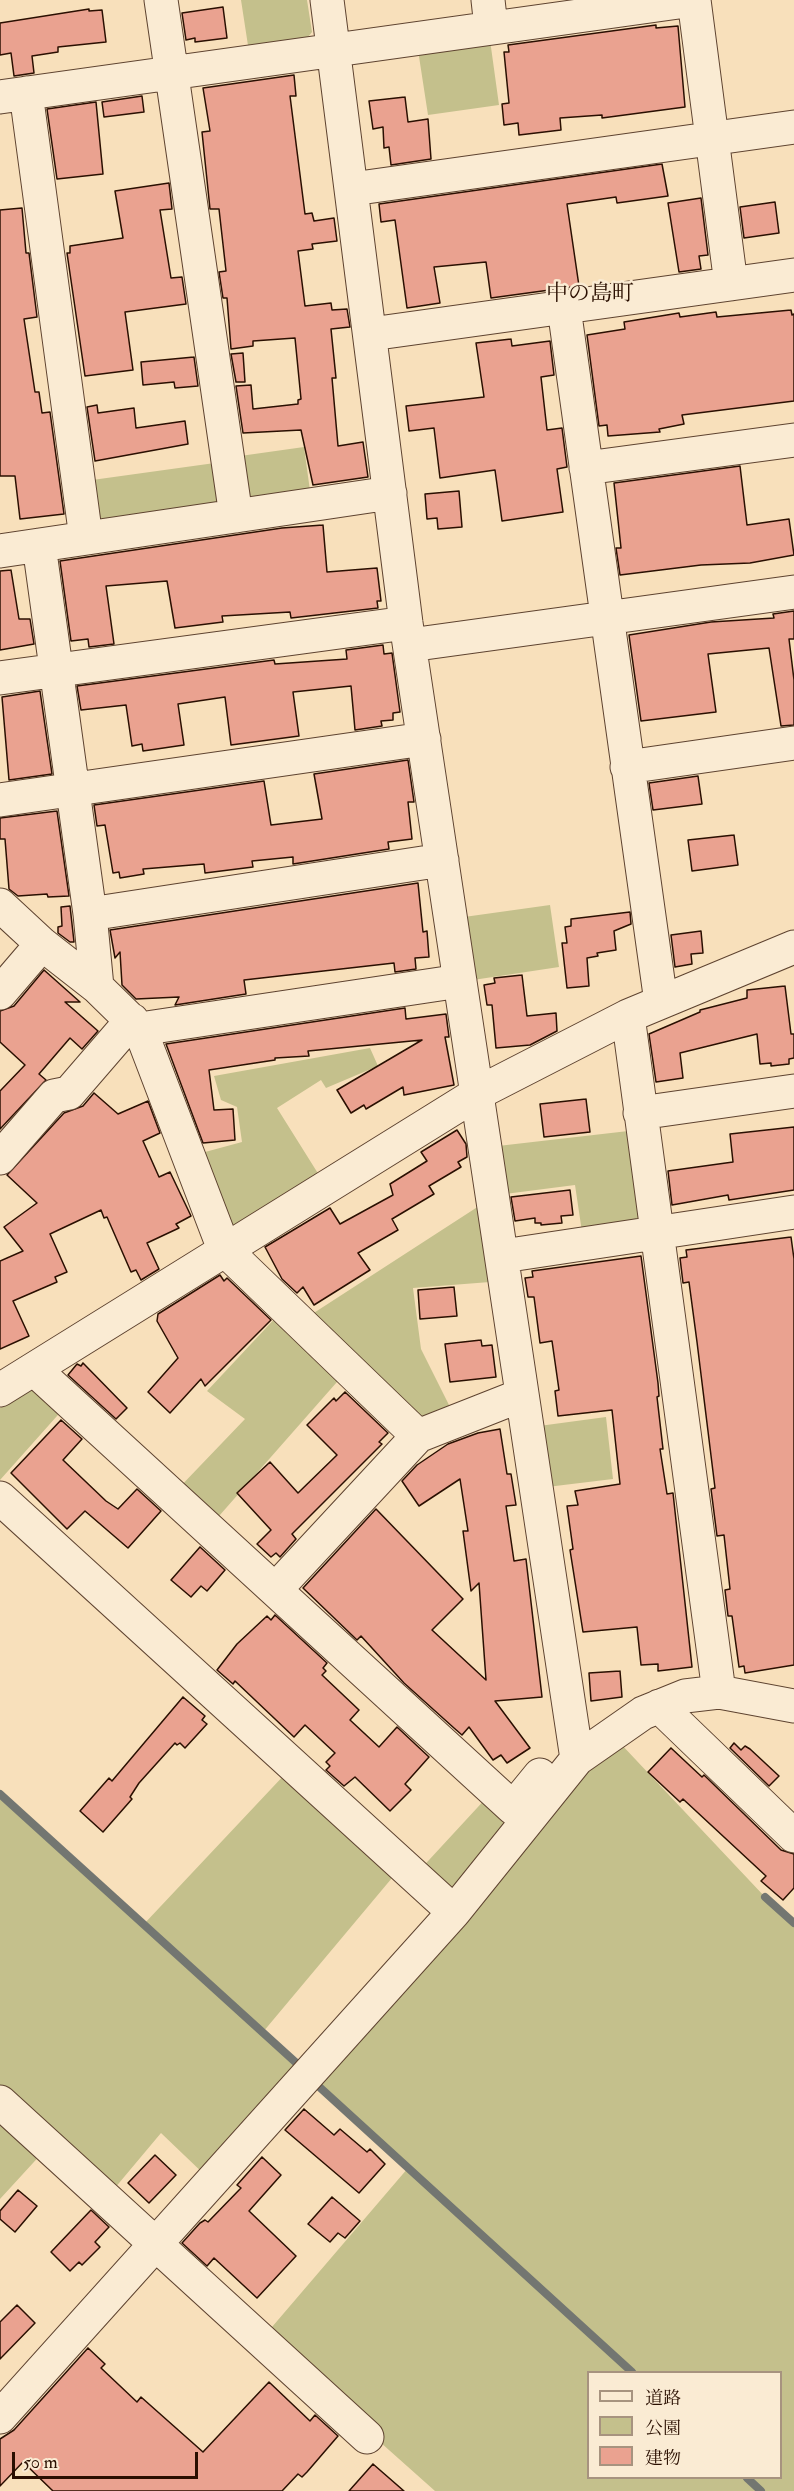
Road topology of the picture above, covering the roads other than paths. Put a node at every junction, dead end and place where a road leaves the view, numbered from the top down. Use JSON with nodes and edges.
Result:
{"nodes":[{"id":1,"x":161,"y":0,"type":"edge"},
{"id":2,"x":327,"y":0,"type":"edge"},
{"id":3,"x":694,"y":0,"type":"edge"},
{"id":4,"x":489,"y":14,"type":"edge"},
{"id":5,"x":334,"y":49,"type":"junction"},
{"id":6,"x":171,"y":73,"type":"junction"},
{"id":7,"x":13,"y":95,"type":"edge"},
{"id":8,"x":794,"y":128,"type":"edge"},
{"id":9,"x":712,"y":139,"type":"junction"},
{"id":10,"x":352,"y":189,"type":"junction"},
{"id":11,"x":794,"y":275,"type":"edge"},
{"id":12,"x":731,"y":284,"type":"junction"},
{"id":13,"x":564,"y":308,"type":"junction"},
{"id":14,"x":371,"y":334,"type":"junction"},
{"id":15,"x":794,"y":440,"type":"edge"},
{"id":16,"x":586,"y":468,"type":"junction"},
{"id":17,"x":390,"y":493,"type":"junction"},
{"id":18,"x":236,"y":516,"type":"junction"},
{"id":19,"x":86,"y":538,"type":"junction"},
{"id":20,"x":39,"y":545,"type":"junction"},
{"id":21,"x":0,"y":551,"type":"edge"},
{"id":22,"x":794,"y":592,"type":"edge"},
{"id":23,"x":606,"y":618,"type":"junction"},
{"id":24,"x":408,"y":634,"type":"junction"},
{"id":25,"x":56,"y":670,"type":"junction"},
{"id":26,"x":0,"y":678,"type":"edge"},
{"id":27,"x":424,"y":739,"type":"junction"},
{"id":28,"x":794,"y":743,"type":"edge"},
{"id":29,"x":627,"y":767,"type":"junction"},
{"id":30,"x":73,"y":789,"type":"junction"},
{"id":31,"x":0,"y":800,"type":"edge"},
{"id":32,"x":442,"y":860,"type":"junction"},
{"id":33,"x":0,"y":905,"type":"edge"},
{"id":34,"x":90,"y":914,"type":"junction"},
{"id":35,"x":42,"y":944,"type":"junction"},
{"id":36,"x":794,"y":947,"type":"edge"},
{"id":37,"x":460,"y":981,"type":"junction"},
{"id":38,"x":97,"y":987,"type":"junction"},
{"id":39,"x":0,"y":993,"type":"edge"},
{"id":40,"x":661,"y":1002,"type":"junction"},
{"id":41,"x":628,"y":1016,"type":"junction"},
{"id":42,"x":136,"y":1025,"type":"junction"},
{"id":43,"x":794,"y":1091,"type":"edge"},
{"id":44,"x":478,"y":1093,"type":"junction"},
{"id":45,"x":640,"y":1113,"type":"junction"},
{"id":46,"x":0,"y":1158,"type":"edge"},
{"id":47,"x":794,"y":1212,"type":"edge"},
{"id":48,"x":657,"y":1232,"type":"junction"},
{"id":49,"x":224,"y":1249,"type":"junction"},
{"id":50,"x":503,"y":1256,"type":"junction"},
{"id":51,"x":13,"y":1375,"type":"edge"},
{"id":52,"x":522,"y":1395,"type":"junction"},
{"id":53,"x":418,"y":1436,"type":"junction"},
{"id":54,"x":0,"y":1498,"type":"edge"},
{"id":55,"x":275,"y":1590,"type":"junction"},
{"id":56,"x":719,"y":1692,"type":"junction"},
{"id":57,"x":659,"y":1706,"type":"junction"},
{"id":58,"x":794,"y":1706,"type":"edge"},
{"id":59,"x":576,"y":1759,"type":"junction"},
{"id":60,"x":794,"y":1836,"type":"edge"},
{"id":61,"x":454,"y":1912,"type":"junction"},
{"id":62,"x":0,"y":2102,"type":"edge"},
{"id":63,"x":155,"y":2244,"type":"junction"},
{"id":64,"x":4,"y":2406,"type":"edge"},
{"id":65,"x":367,"y":2437,"type":"dead end"}],
"edges":[{"from":1,"to":6,"type":"street"},
{"from":2,"to":5,"type":"street"},
{"from":3,"to":4,"type":"street"},
{"from":3,"to":9,"type":"street"},
{"from":4,"to":5,"type":"street"},
{"from":5,"to":6,"type":"street"},
{"from":5,"to":10,"type":"street"},
{"from":6,"to":7,"type":"street"},
{"from":6,"to":18,"type":"street"},
{"from":7,"to":19,"type":"street"},
{"from":8,"to":9,"type":"street"},
{"from":9,"to":10,"type":"street"},
{"from":9,"to":12,"type":"street"},
{"from":10,"to":14,"type":"street"},
{"from":11,"to":12,"type":"street"},
{"from":12,"to":13,"type":"street"},
{"from":13,"to":14,"type":"street"},
{"from":13,"to":16,"type":"street"},
{"from":14,"to":17,"type":"street"},
{"from":15,"to":16,"type":"street"},
{"from":16,"to":23,"type":"street"},
{"from":17,"to":18,"type":"street"},
{"from":17,"to":24,"type":"street"},
{"from":18,"to":19,"type":"street"},
{"from":19,"to":20,"type":"street"},
{"from":20,"to":21,"type":"street"},
{"from":20,"to":25,"type":"street"},
{"from":22,"to":23,"type":"street"},
{"from":23,"to":24,"type":"street"},
{"from":23,"to":29,"type":"street"},
{"from":24,"to":25,"type":"street"},
{"from":24,"to":27,"type":"street"},
{"from":25,"to":26,"type":"street"},
{"from":25,"to":30,"type":"street"},
{"from":27,"to":30,"type":"street"},
{"from":27,"to":32,"type":"street"},
{"from":28,"to":29,"type":"street"},
{"from":29,"to":40,"type":"street"},
{"from":30,"to":31,"type":"street"},
{"from":30,"to":34,"type":"street"},
{"from":32,"to":34,"type":"street"},
{"from":32,"to":37,"type":"street"},
{"from":33,"to":35,"type":"street"},
{"from":34,"to":38,"type":"street"},
{"from":35,"to":38,"type":"street"},
{"from":35,"to":39,"type":"street"},
{"from":36,"to":40,"type":"street"},
{"from":37,"to":42,"type":"street"},
{"from":37,"to":44,"type":"street"},
{"from":38,"to":42,"type":"street"},
{"from":40,"to":41,"type":"street"},
{"from":41,"to":44,"type":"street"},
{"from":41,"to":45,"type":"street"},
{"from":42,"to":46,"type":"street"},
{"from":42,"to":49,"type":"street"},
{"from":43,"to":45,"type":"street"},
{"from":44,"to":49,"type":"street"},
{"from":44,"to":50,"type":"street"},
{"from":45,"to":48,"type":"street"},
{"from":47,"to":48,"type":"street"},
{"from":48,"to":50,"type":"street"},
{"from":48,"to":56,"type":"street"},
{"from":49,"to":51,"type":"street"},
{"from":49,"to":53,"type":"street"},
{"from":50,"to":52,"type":"street"},
{"from":51,"to":55,"type":"street"},
{"from":52,"to":53,"type":"street"},
{"from":52,"to":59,"type":"street"},
{"from":53,"to":55,"type":"street"},
{"from":54,"to":61,"type":"street"},
{"from":55,"to":59,"type":"street"},
{"from":56,"to":57,"type":"street"},
{"from":56,"to":58,"type":"street"},
{"from":57,"to":59,"type":"street"},
{"from":57,"to":60,"type":"street"},
{"from":59,"to":61,"type":"street"},
{"from":61,"to":63,"type":"street"},
{"from":62,"to":63,"type":"street"},
{"from":63,"to":64,"type":"street"},
{"from":63,"to":65,"type":"street"}]}
